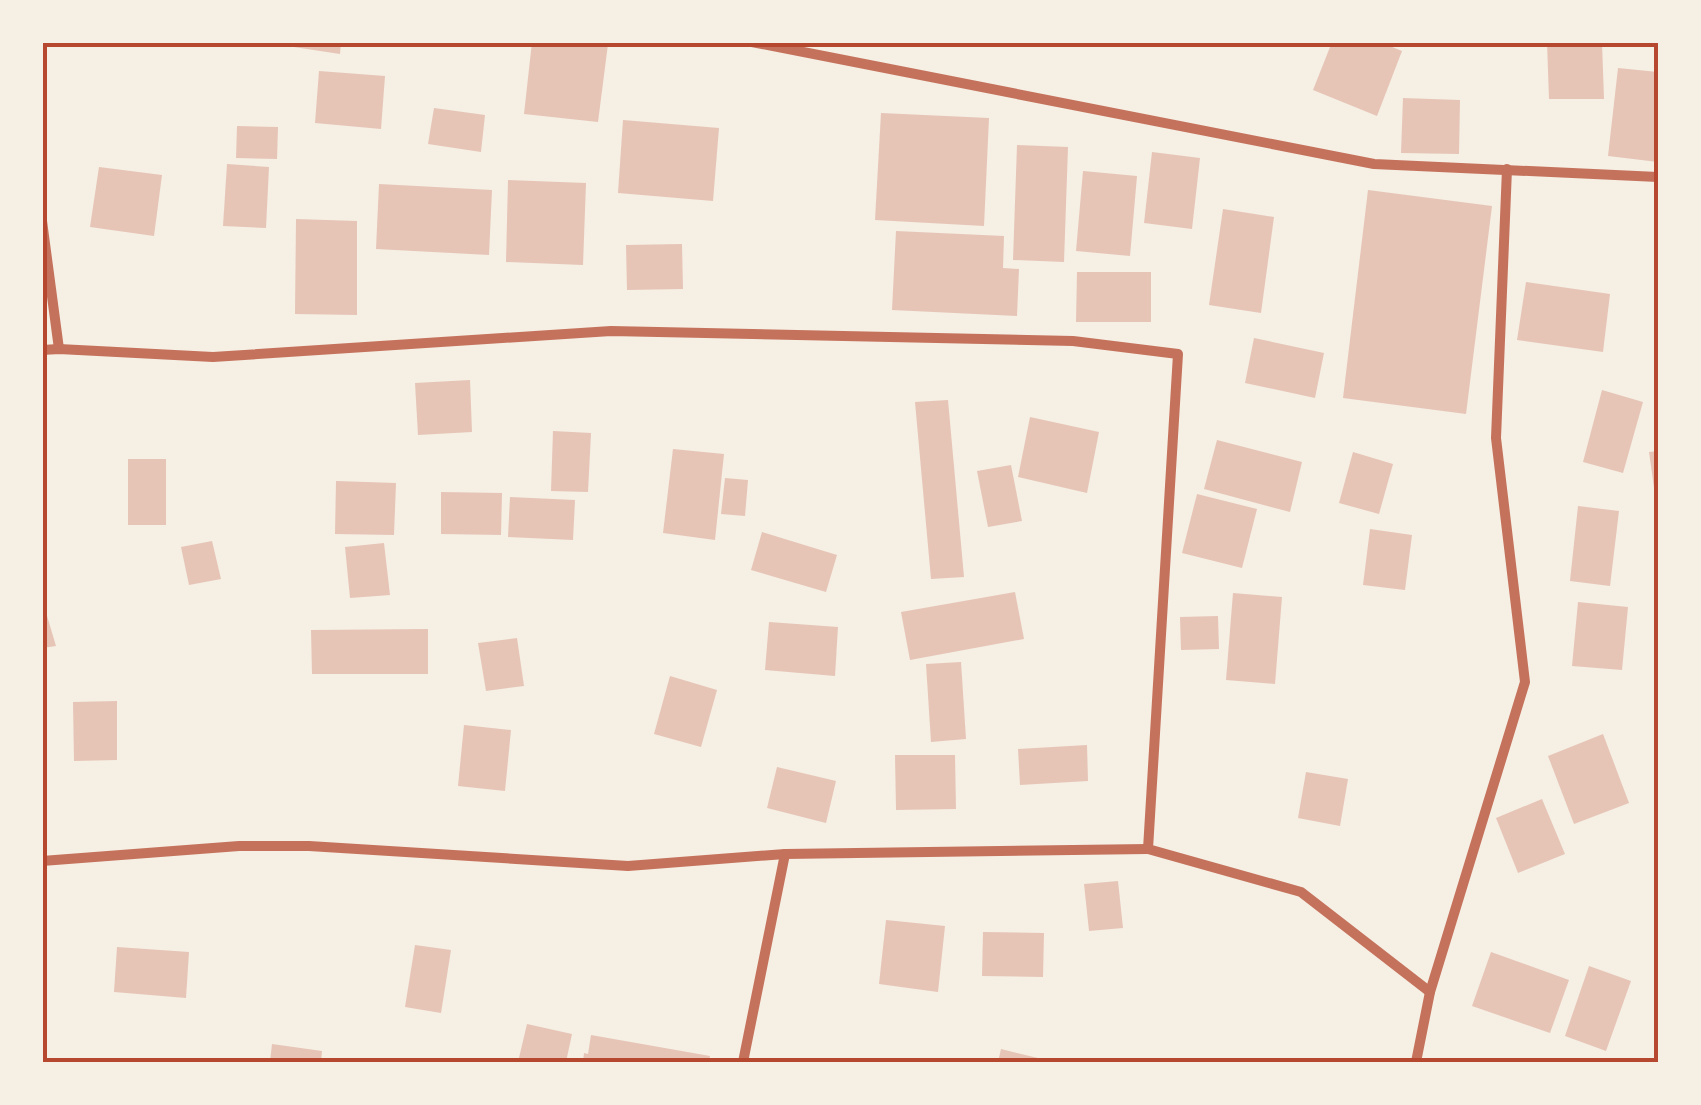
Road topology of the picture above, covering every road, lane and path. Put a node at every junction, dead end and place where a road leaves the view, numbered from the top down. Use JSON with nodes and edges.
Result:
{"nodes":[{"id":1,"x":752,"y":42,"type":"edge"},
{"id":2,"x":1507,"y":169,"type":"junction"},
{"id":3,"x":1658,"y":177,"type":"edge"},
{"id":4,"x":42,"y":221,"type":"edge"},
{"id":5,"x":59,"y":348,"type":"junction"},
{"id":6,"x":42,"y":350,"type":"edge"},
{"id":7,"x":1148,"y":849,"type":"junction"},
{"id":8,"x":785,"y":854,"type":"junction"},
{"id":9,"x":42,"y":861,"type":"edge"},
{"id":10,"x":1430,"y":992,"type":"junction"},
{"id":11,"x":743,"y":1062,"type":"edge"},
{"id":12,"x":1416,"y":1062,"type":"edge"}],
"edges":[{"from":1,"to":2,"type":"street"},
{"from":2,"to":3,"type":"street"},
{"from":2,"to":10,"type":"street"},
{"from":4,"to":5,"type":"street"},
{"from":5,"to":6,"type":"street"},
{"from":5,"to":7,"type":"street"},
{"from":7,"to":8,"type":"street"},
{"from":7,"to":10,"type":"street"},
{"from":8,"to":9,"type":"street"},
{"from":8,"to":11,"type":"street"},
{"from":10,"to":12,"type":"street"}]}
